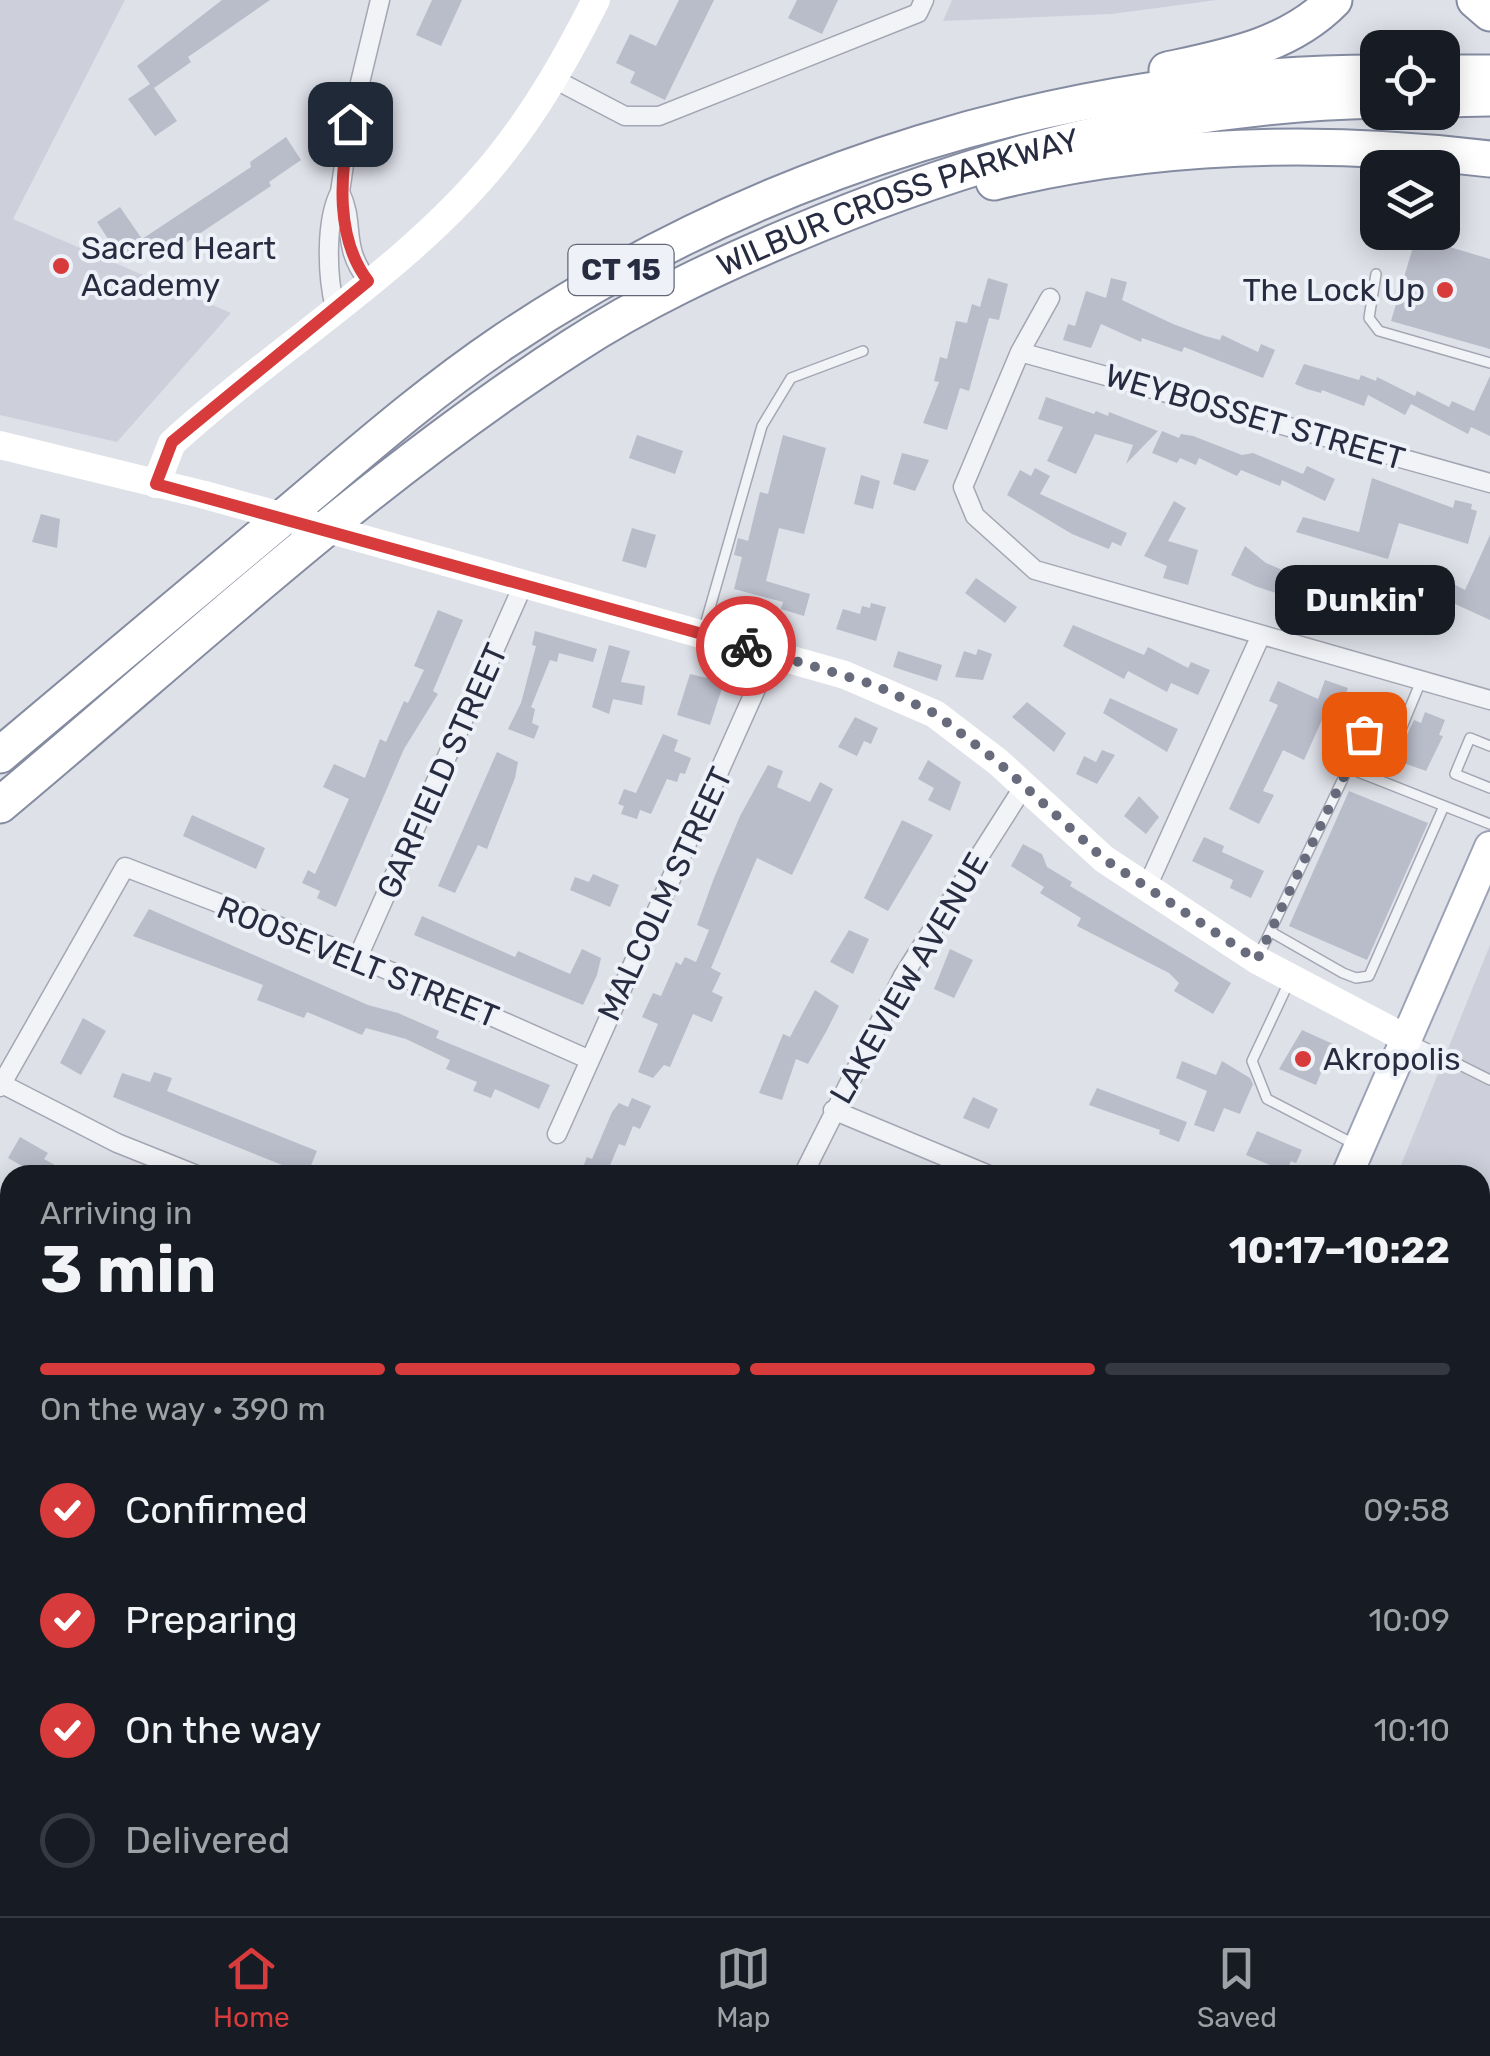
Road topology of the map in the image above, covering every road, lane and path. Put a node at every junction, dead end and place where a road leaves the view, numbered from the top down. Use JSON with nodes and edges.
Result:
{"nodes":[{"id":1,"x":380,"y":0,"type":"edge"},
{"id":2,"x":596,"y":0,"type":"edge"},
{"id":3,"x":924,"y":0,"type":"edge"},
{"id":4,"x":1334,"y":0,"type":"edge"},
{"id":5,"x":1475,"y":0,"type":"edge"},
{"id":6,"x":1490,"y":13,"type":"edge"},
{"id":7,"x":1490,"y":72,"type":"edge"},
{"id":8,"x":1460,"y":73,"type":"edge"},
{"id":9,"x":1360,"y":74,"type":"edge"},
{"id":10,"x":556,"y":80,"type":"junction"},
{"id":11,"x":1490,"y":98,"type":"edge"},
{"id":12,"x":1460,"y":99,"type":"edge"},
{"id":13,"x":1360,"y":101,"type":"edge"},
{"id":14,"x":999,"y":122,"type":"junction"},
{"id":15,"x":1490,"y":159,"type":"edge"},
{"id":16,"x":340,"y":192,"type":"junction"},
{"id":17,"x":860,"y":206,"type":"junction"},
{"id":18,"x":1376,"y":274,"type":"dead end"},
{"id":19,"x":368,"y":281,"type":"junction"},
{"id":20,"x":1050,"y":298,"type":"dead end"},
{"id":21,"x":335,"y":308,"type":"junction"},
{"id":22,"x":863,"y":351,"type":"dead end"},
{"id":23,"x":1020,"y":352,"type":"junction"},
{"id":24,"x":1490,"y":363,"type":"edge"},
{"id":25,"x":0,"y":445,"type":"edge"},
{"id":26,"x":1490,"y":483,"type":"edge"},
{"id":27,"x":156,"y":484,"type":"junction"},
{"id":28,"x":524,"y":583,"type":"junction"},
{"id":29,"x":703,"y":634,"type":"junction"},
{"id":30,"x":1261,"y":635,"type":"junction"},
{"id":31,"x":772,"y":653,"type":"junction"},
{"id":32,"x":1422,"y":681,"type":"junction"},
{"id":33,"x":1490,"y":700,"type":"edge"},
{"id":34,"x":1380,"y":701,"type":"dead end"},
{"id":35,"x":1490,"y":746,"type":"edge"},
{"id":36,"x":1392,"y":750,"type":"dead end"},
{"id":37,"x":0,"y":755,"type":"edge"},
{"id":38,"x":1348,"y":768,"type":"junction"},
{"id":39,"x":1024,"y":786,"type":"junction"},
{"id":40,"x":1490,"y":788,"type":"edge"},
{"id":41,"x":0,"y":805,"type":"edge"},
{"id":42,"x":1444,"y":806,"type":"junction"},
{"id":43,"x":1490,"y":824,"type":"edge"},
{"id":44,"x":1490,"y":847,"type":"edge"},
{"id":45,"x":1147,"y":887,"type":"junction"},
{"id":46,"x":1271,"y":932,"type":"junction"},
{"id":47,"x":358,"y":957,"type":"junction"},
{"id":48,"x":1257,"y":960,"type":"junction"},
{"id":49,"x":1290,"y":979,"type":"junction"},
{"id":50,"x":1407,"y":1039,"type":"junction"},
{"id":51,"x":590,"y":1060,"type":"junction"},
{"id":52,"x":1490,"y":1080,"type":"edge"},
{"id":53,"x":1,"y":1086,"type":"edge"},
{"id":54,"x":834,"y":1110,"type":"junction"},
{"id":55,"x":557,"y":1134,"type":"dead end"},
{"id":56,"x":1353,"y":1161,"type":"edge"},
{"id":57,"x":171,"y":1165,"type":"edge"},
{"id":58,"x":808,"y":1165,"type":"edge"},
{"id":59,"x":965,"y":1165,"type":"edge"}],
"edges":[{"from":1,"to":16,"type":"street"},
{"from":2,"to":10,"type":"main road"},
{"from":3,"to":10,"type":"street"},
{"from":4,"to":14,"type":"highway"},
{"from":5,"to":6,"type":"highway"},
{"from":7,"to":8,"type":"highway"},
{"from":9,"to":14,"type":"highway","name":"WILBUR CROSS PARKWAY","number":"CT 15"},
{"from":10,"to":19,"type":"main road"},
{"from":11,"to":12,"type":"highway"},
{"from":13,"to":17,"type":"highway","name":"WILBUR CROSS PARKWAY","number":"CT 15"},
{"from":14,"to":37,"type":"highway","name":"WILBUR CROSS PARKWAY","number":"CT 15"},
{"from":15,"to":17,"type":"highway"},
{"from":16,"to":19,"type":"street"},
{"from":16,"to":21,"type":"street"},
{"from":17,"to":41,"type":"highway","name":"WILBUR CROSS PARKWAY","number":"CT 15"},
{"from":18,"to":24,"type":"lane"},
{"from":19,"to":21,"type":"main road"},
{"from":20,"to":23,"type":"street"},
{"from":21,"to":27,"type":"main road"},
{"from":22,"to":29,"type":"lane"},
{"from":23,"to":26,"type":"street","name":"WEYBOSSET STREET"},
{"from":23,"to":30,"type":"street"},
{"from":25,"to":27,"type":"main road"},
{"from":27,"to":28,"type":"main road","bridge":true},
{"from":28,"to":29,"type":"main road"},
{"from":28,"to":47,"type":"street","name":"GARFIELD STREET"},
{"from":29,"to":31,"type":"main road"},
{"from":30,"to":32,"type":"street"},
{"from":30,"to":45,"type":"street"},
{"from":31,"to":39,"type":"main road"},
{"from":31,"to":51,"type":"street","name":"MALCOLM STREET"},
{"from":32,"to":33,"type":"street"},
{"from":32,"to":36,"type":"lane"},
{"from":34,"to":38,"type":"lane"},
{"from":35,"to":40,"type":"lane"},
{"from":38,"to":42,"type":"lane"},
{"from":38,"to":46,"type":"lane"},
{"from":39,"to":45,"type":"main road"},
{"from":39,"to":54,"type":"street","name":"LAKEVIEW AVENUE"},
{"from":42,"to":43,"type":"lane"},
{"from":42,"to":46,"type":"lane"},
{"from":44,"to":50,"type":"main road"},
{"from":45,"to":48,"type":"main road"},
{"from":46,"to":48,"type":"lane"},
{"from":47,"to":51,"type":"street","name":"ROOSEVELT STREET"},
{"from":47,"to":53,"type":"street","name":"ROOSEVELT STREET"},
{"from":48,"to":49,"type":"main road"},
{"from":49,"to":50,"type":"main road"},
{"from":49,"to":56,"type":"lane"},
{"from":50,"to":52,"type":"lane"},
{"from":50,"to":56,"type":"main road"},
{"from":51,"to":55,"type":"street","name":"MALCOLM STREET"},
{"from":53,"to":57,"type":"street"},
{"from":54,"to":58,"type":"street","name":"LAKEVIEW AVENUE"},
{"from":54,"to":59,"type":"street"}]}
